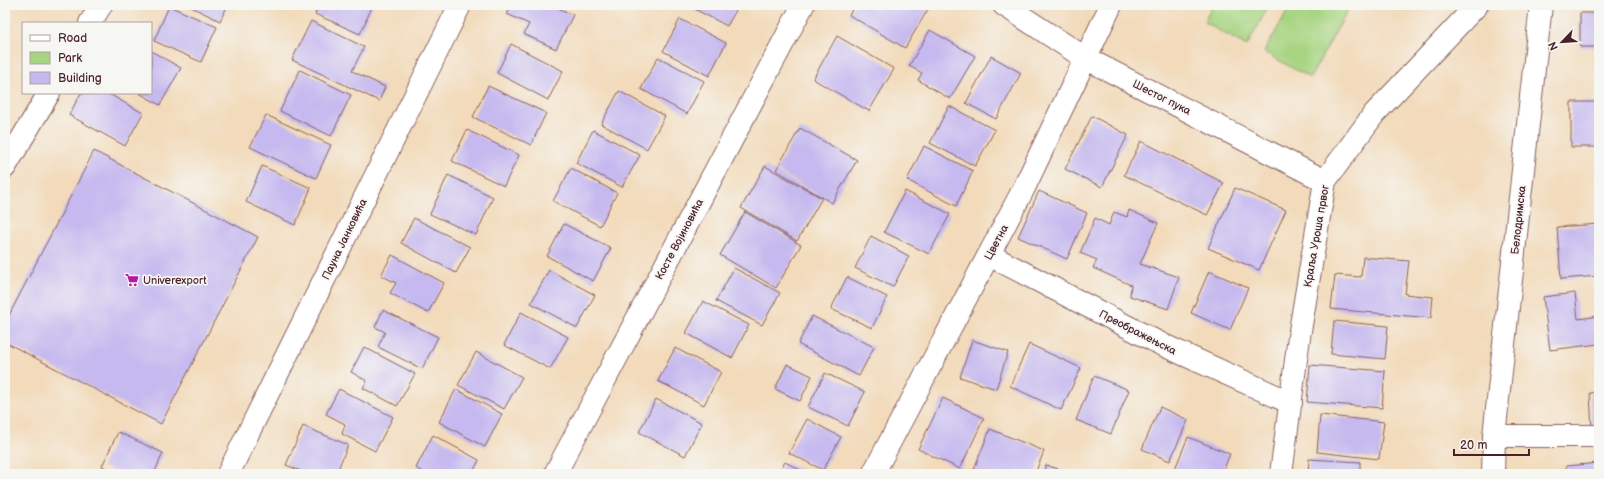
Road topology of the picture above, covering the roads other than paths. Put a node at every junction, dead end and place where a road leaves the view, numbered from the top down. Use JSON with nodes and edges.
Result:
{"nodes":[{"id":1,"x":100,"y":5,"type":"edge"},
{"id":2,"x":460,"y":5,"type":"edge"},
{"id":3,"x":803,"y":5,"type":"edge"},
{"id":4,"x":1004,"y":5,"type":"edge"},
{"id":5,"x":1111,"y":5,"type":"edge"},
{"id":6,"x":1476,"y":5,"type":"edge"},
{"id":7,"x":1541,"y":5,"type":"edge"},
{"id":8,"x":91,"y":22,"type":"edge"},
{"id":9,"x":1085,"y":58,"type":"junction"},
{"id":10,"x":48,"y":94,"type":"edge"},
{"id":11,"x":5,"y":167,"type":"edge"},
{"id":12,"x":1325,"y":181,"type":"junction"},
{"id":13,"x":989,"y":255,"type":"junction"},
{"id":14,"x":1291,"y":403,"type":"junction"},
{"id":15,"x":1494,"y":436,"type":"junction"},
{"id":16,"x":1599,"y":436,"type":"edge"},
{"id":17,"x":228,"y":474,"type":"edge"},
{"id":18,"x":555,"y":474,"type":"edge"},
{"id":19,"x":873,"y":474,"type":"edge"},
{"id":20,"x":1281,"y":474,"type":"edge"},
{"id":21,"x":1493,"y":474,"type":"edge"}],
"edges":[{"from":1,"to":8,"type":"street"},
{"from":2,"to":17,"type":"street","name":"Пауна Јанковића"},
{"from":3,"to":18,"type":"street","name":"Косте Војиновића"},
{"from":4,"to":9,"type":"street","name":"Шестог пука"},
{"from":5,"to":9,"type":"street","name":"Цветна"},
{"from":6,"to":12,"type":"street","name":"Краља Уроша првог"},
{"from":7,"to":15,"type":"street","name":"Белодримска"},
{"from":9,"to":12,"type":"street","name":"Шестог пука"},
{"from":9,"to":13,"type":"street","name":"Цветна"},
{"from":10,"to":11,"type":"street"},
{"from":12,"to":14,"type":"street","name":"Краља Уроша првог"},
{"from":13,"to":14,"type":"street","name":"Преображењска"},
{"from":13,"to":19,"type":"street","name":"Цветна"},
{"from":14,"to":20,"type":"street","name":"Краља Уроша првог"},
{"from":15,"to":16,"type":"street"},
{"from":15,"to":21,"type":"street","name":"Белодримска"}]}
